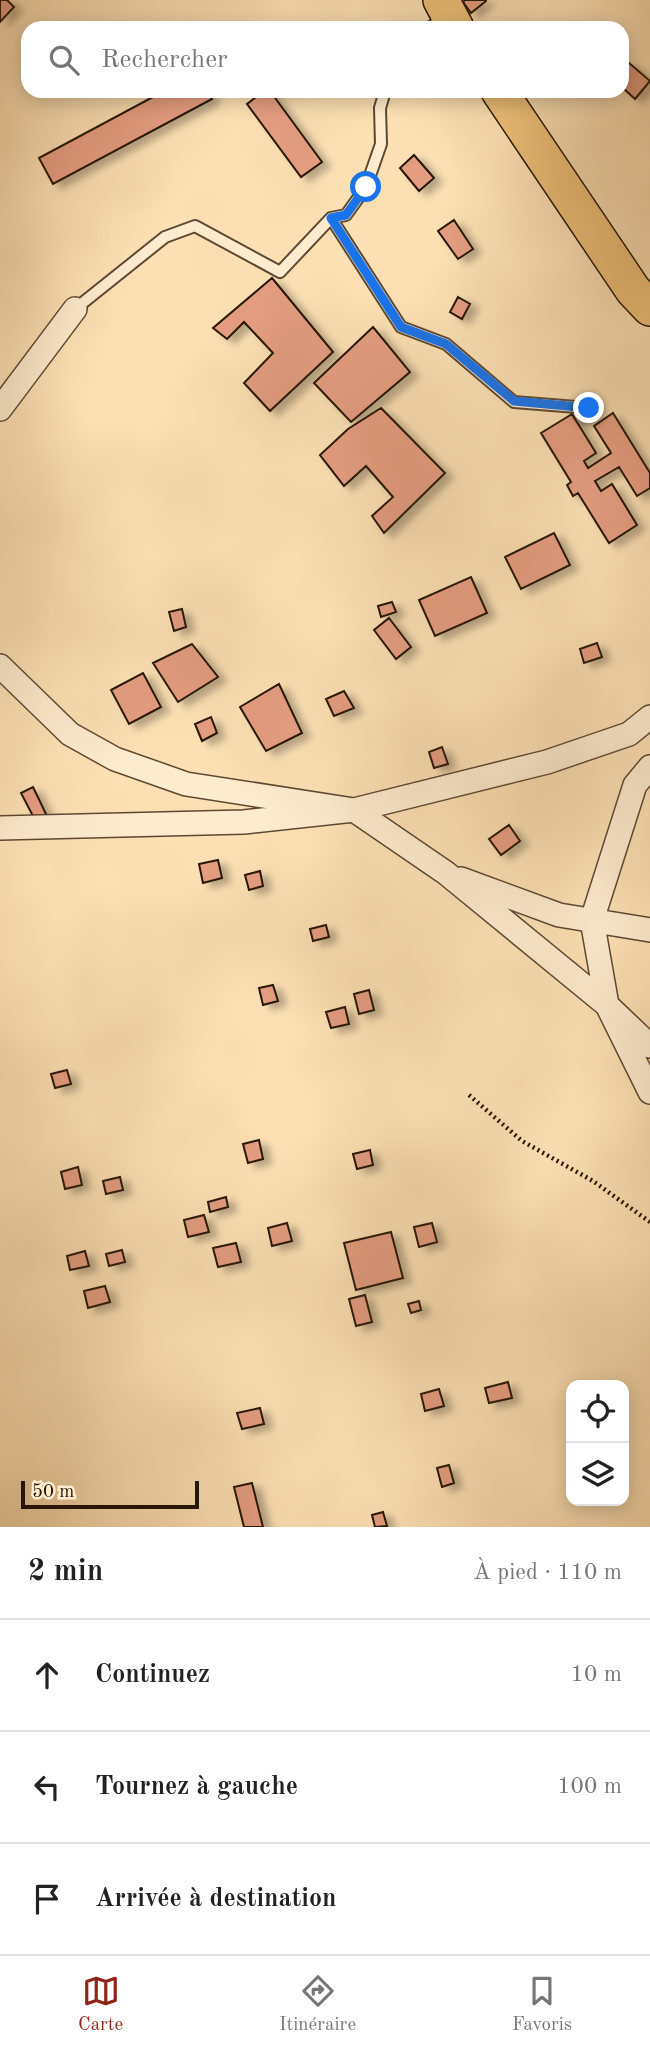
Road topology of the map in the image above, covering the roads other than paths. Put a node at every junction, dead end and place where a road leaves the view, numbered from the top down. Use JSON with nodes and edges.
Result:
{"nodes":[{"id":1,"x":382,"y":98,"type":"edge"},
{"id":2,"x":504,"y":98,"type":"edge"},
{"id":3,"x":331,"y":218,"type":"junction"},
{"id":4,"x":75,"y":309,"type":"joint"},
{"id":5,"x":650,"y":309,"type":"edge"},
{"id":6,"x":589,"y":408,"type":"dead end"},
{"id":7,"x":0,"y":409,"type":"edge"},
{"id":8,"x":0,"y":666,"type":"edge"},
{"id":9,"x":650,"y":717,"type":"edge"},
{"id":10,"x":650,"y":767,"type":"edge"},
{"id":11,"x":354,"y":810,"type":"junction"},
{"id":12,"x":0,"y":828,"type":"edge"},
{"id":13,"x":446,"y":873,"type":"junction"},
{"id":14,"x":592,"y":920,"type":"junction"},
{"id":15,"x":650,"y":930,"type":"edge"},
{"id":16,"x":607,"y":1005,"type":"junction"},
{"id":17,"x":650,"y":1046,"type":"edge"},
{"id":18,"x":650,"y":1092,"type":"edge"}],
"edges":[{"from":1,"to":3,"type":"lane"},
{"from":2,"to":5,"type":"main road"},
{"from":3,"to":4,"type":"lane"},
{"from":3,"to":6,"type":"lane"},
{"from":4,"to":7,"type":"street"},
{"from":8,"to":11,"type":"street"},
{"from":9,"to":11,"type":"street"},
{"from":10,"to":14,"type":"street"},
{"from":11,"to":12,"type":"street"},
{"from":11,"to":13,"type":"street"},
{"from":13,"to":14,"type":"street"},
{"from":13,"to":16,"type":"street"},
{"from":14,"to":15,"type":"street"},
{"from":14,"to":16,"type":"street"},
{"from":16,"to":17,"type":"street"},
{"from":16,"to":18,"type":"street"}]}
